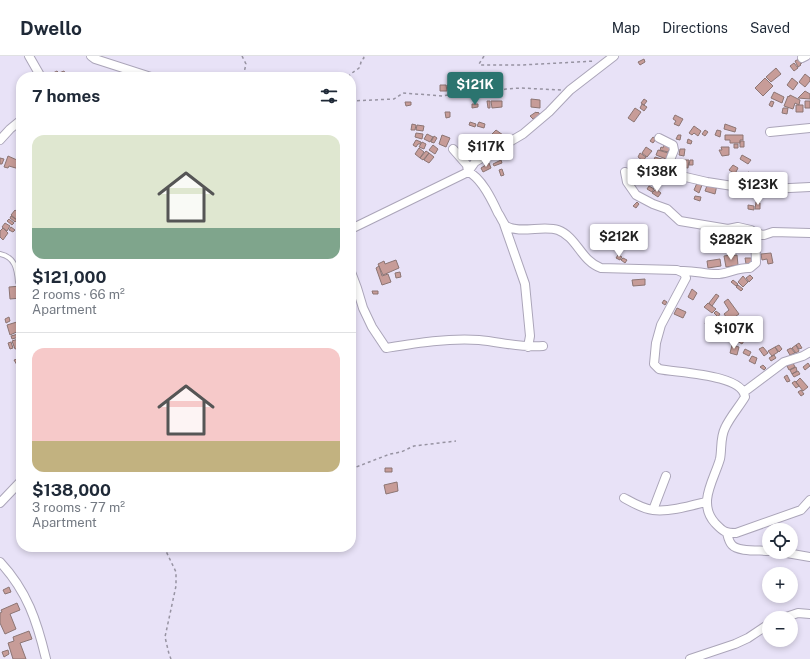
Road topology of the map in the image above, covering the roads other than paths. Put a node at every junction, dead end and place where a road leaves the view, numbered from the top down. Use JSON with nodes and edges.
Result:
{"nodes":[{"id":1,"x":28,"y":56,"type":"edge"},
{"id":2,"x":91,"y":56,"type":"edge"},
{"id":3,"x":611,"y":58,"type":"edge"},
{"id":4,"x":39,"y":72,"type":"edge"},
{"id":5,"x":135,"y":72,"type":"edge"},
{"id":6,"x":16,"y":125,"type":"edge"},
{"id":7,"x":810,"y":128,"type":"edge"},
{"id":8,"x":770,"y":132,"type":"dead end"},
{"id":9,"x":659,"y":138,"type":"dead end"},
{"id":10,"x":0,"y":140,"type":"edge"},
{"id":11,"x":453,"y":149,"type":"dead end"},
{"id":12,"x":468,"y":172,"type":"junction"},
{"id":13,"x":625,"y":172,"type":"dead end"},
{"id":14,"x":810,"y":187,"type":"edge"},
{"id":15,"x":504,"y":224,"type":"junction"},
{"id":16,"x":356,"y":227,"type":"edge"},
{"id":17,"x":755,"y":233,"type":"junction"},
{"id":18,"x":810,"y":233,"type":"edge"},
{"id":19,"x":0,"y":254,"type":"edge"},
{"id":20,"x":16,"y":267,"type":"edge"},
{"id":21,"x":681,"y":271,"type":"junction"},
{"id":22,"x":356,"y":285,"type":"edge"},
{"id":23,"x":543,"y":346,"type":"dead end"},
{"id":24,"x":528,"y":347,"type":"junction"},
{"id":25,"x":810,"y":352,"type":"edge"},
{"id":26,"x":744,"y":392,"type":"junction"},
{"id":27,"x":666,"y":476,"type":"dead end"},
{"id":28,"x":16,"y":486,"type":"edge"},
{"id":29,"x":624,"y":498,"type":"dead end"},
{"id":30,"x":810,"y":500,"type":"edge"},
{"id":31,"x":0,"y":502,"type":"edge"},
{"id":32,"x":706,"y":502,"type":"junction"},
{"id":33,"x":653,"y":510,"type":"junction"},
{"id":34,"x":727,"y":533,"type":"junction"},
{"id":35,"x":762,"y":551,"type":"edge"},
{"id":36,"x":798,"y":555,"type":"edge"},
{"id":37,"x":810,"y":557,"type":"edge"},
{"id":38,"x":0,"y":562,"type":"edge"},
{"id":39,"x":798,"y":613,"type":"edge"},
{"id":40,"x":810,"y":614,"type":"edge"},
{"id":41,"x":762,"y":629,"type":"edge"},
{"id":42,"x":46,"y":659,"type":"edge"},
{"id":43,"x":690,"y":659,"type":"edge"}],
"edges":[{"from":1,"to":4,"type":"street"},
{"from":2,"to":5,"type":"street"},
{"from":3,"to":12,"type":"street"},
{"from":6,"to":10,"type":"street"},
{"from":7,"to":8,"type":"street"},
{"from":9,"to":14,"type":"street"},
{"from":11,"to":12,"type":"street"},
{"from":12,"to":15,"type":"street"},
{"from":12,"to":16,"type":"street"},
{"from":13,"to":17,"type":"street"},
{"from":15,"to":21,"type":"street"},
{"from":15,"to":24,"type":"street"},
{"from":17,"to":18,"type":"street"},
{"from":17,"to":21,"type":"street"},
{"from":19,"to":20,"type":"lane"},
{"from":21,"to":26,"type":"street"},
{"from":22,"to":24,"type":"street"},
{"from":23,"to":24,"type":"street"},
{"from":25,"to":26,"type":"street"},
{"from":26,"to":32,"type":"street"},
{"from":27,"to":33,"type":"street"},
{"from":28,"to":31,"type":"street"},
{"from":29,"to":33,"type":"street"},
{"from":30,"to":34,"type":"street"},
{"from":32,"to":33,"type":"street"},
{"from":32,"to":34,"type":"street"},
{"from":34,"to":35,"type":"street"},
{"from":36,"to":37,"type":"street"},
{"from":38,"to":42,"type":"street"},
{"from":39,"to":40,"type":"street"},
{"from":41,"to":43,"type":"street"}]}
